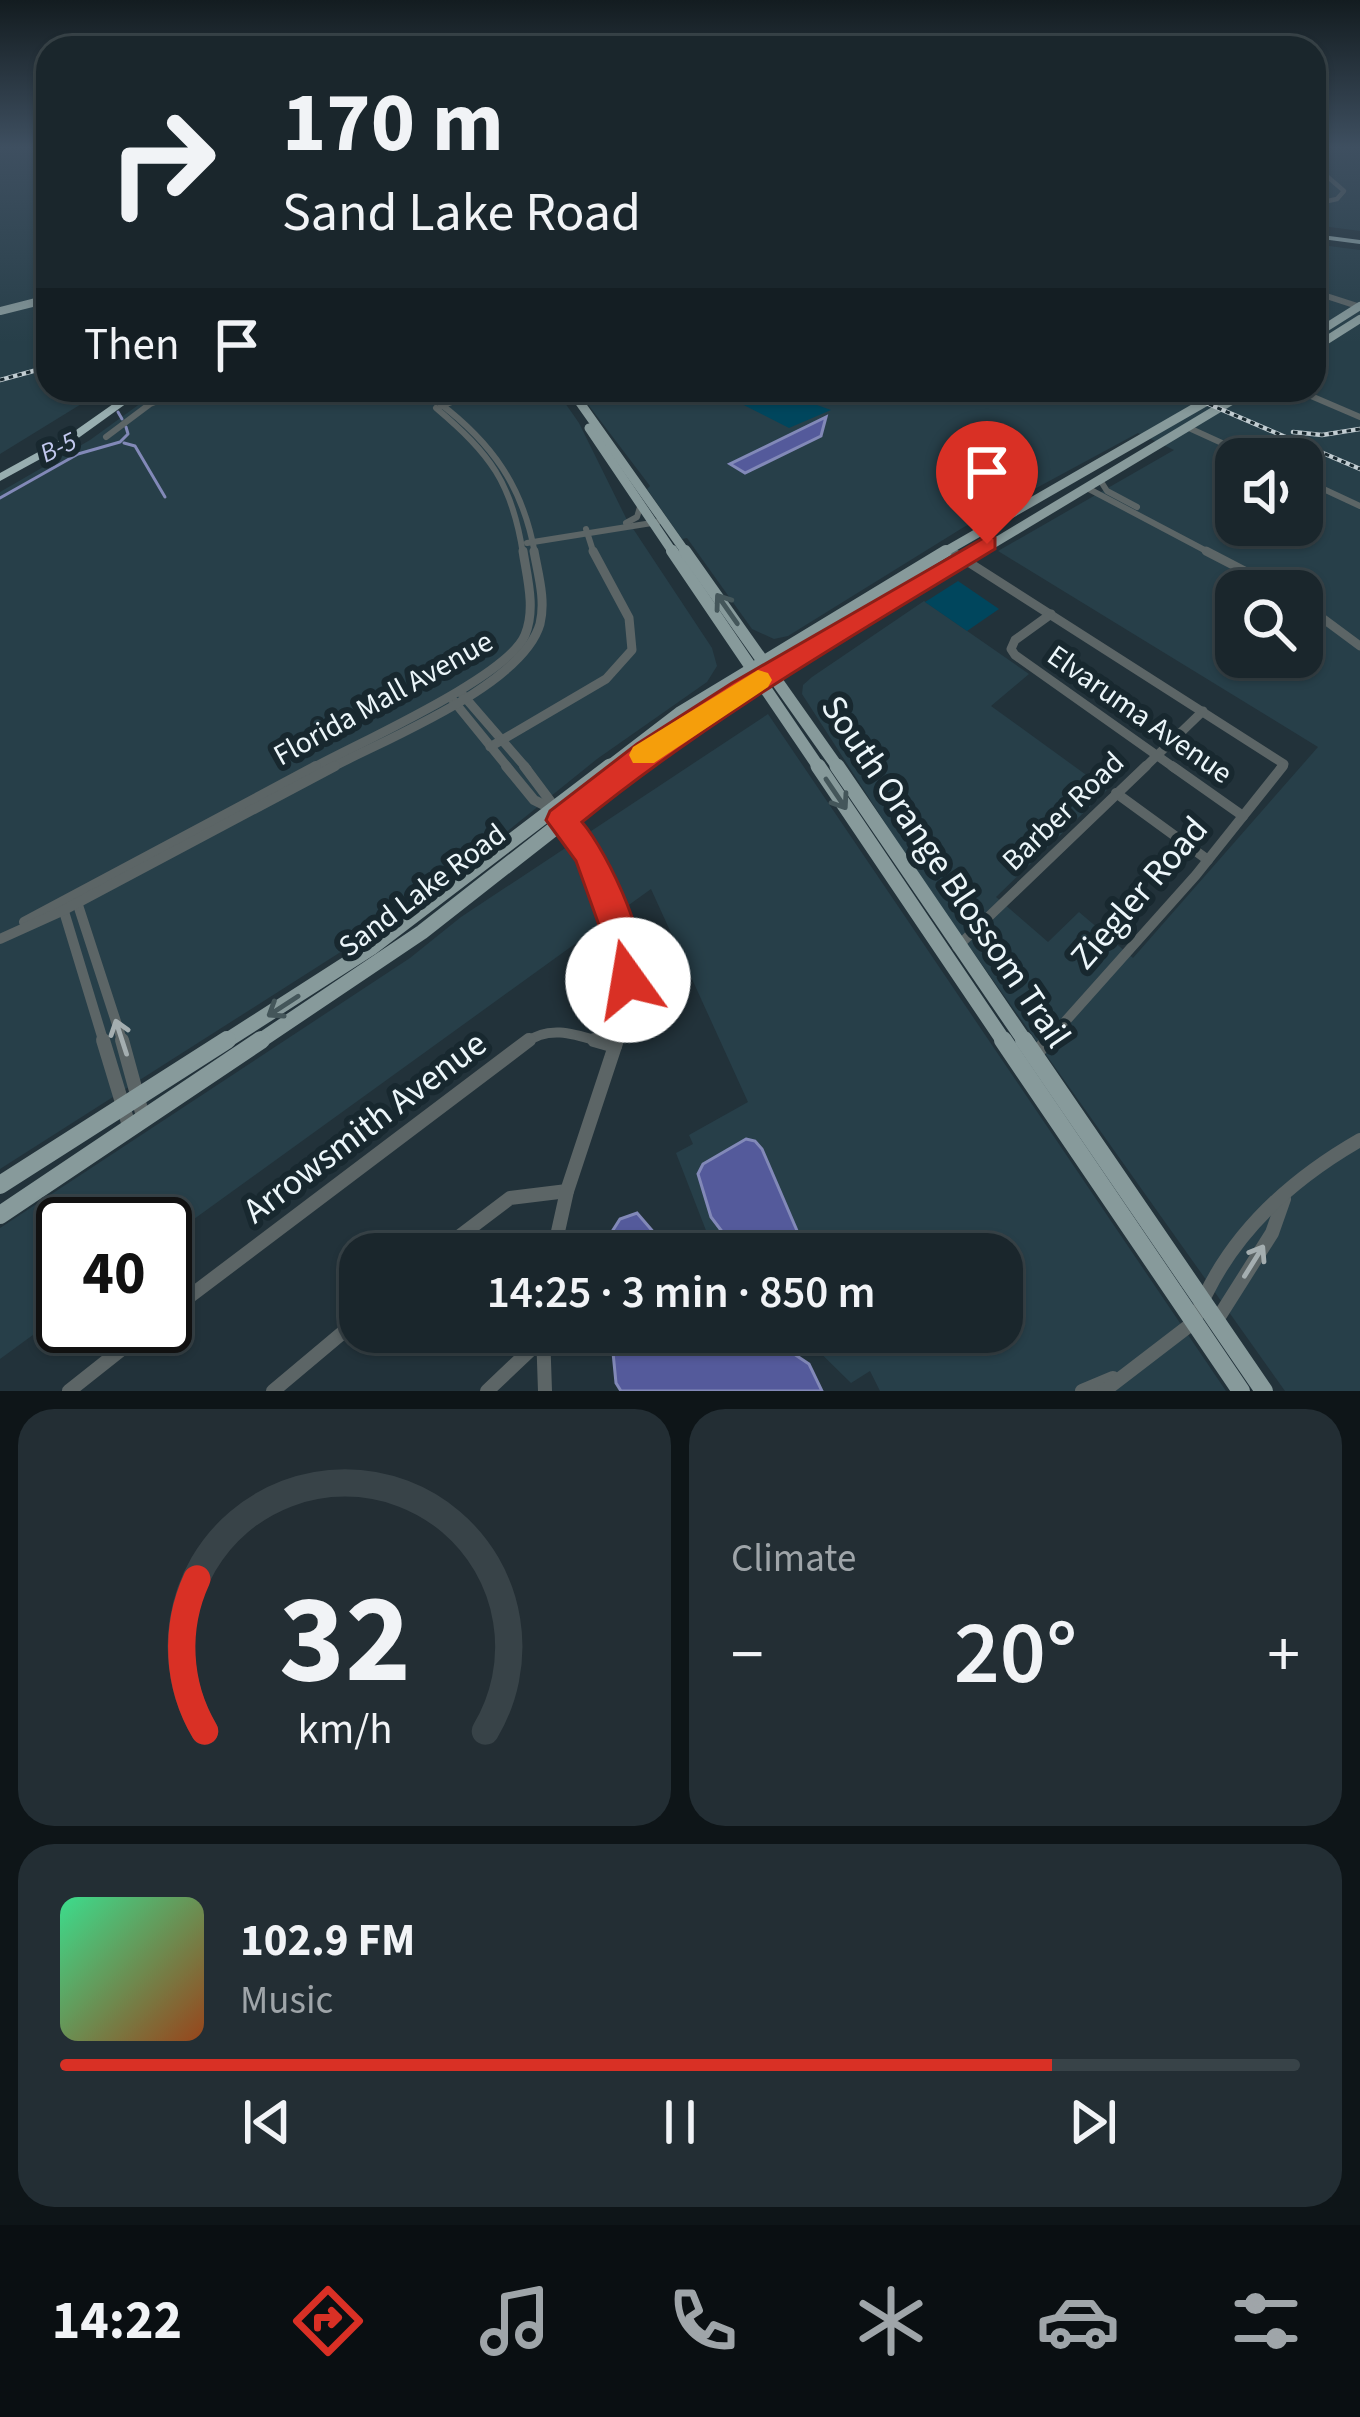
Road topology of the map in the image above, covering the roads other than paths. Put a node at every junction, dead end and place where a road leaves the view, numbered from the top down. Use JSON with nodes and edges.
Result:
{"nodes":[{"id":1,"x":1326,"y":236,"type":"edge"},
{"id":2,"x":1360,"y":240,"type":"edge"},
{"id":3,"x":1326,"y":296,"type":"edge"},
{"id":4,"x":36,"y":302,"type":"edge"},
{"id":5,"x":1360,"y":307,"type":"edge"},
{"id":6,"x":0,"y":311,"type":"edge"},
{"id":7,"x":1360,"y":319,"type":"edge"},
{"id":8,"x":1326,"y":328,"type":"edge"},
{"id":9,"x":1326,"y":340,"type":"edge"},
{"id":10,"x":105,"y":402,"type":"edge"},
{"id":11,"x":123,"y":402,"type":"edge"},
{"id":12,"x":155,"y":402,"type":"edge"},
{"id":13,"x":446,"y":402,"type":"edge"},
{"id":14,"x":448,"y":402,"type":"edge"},
{"id":15,"x":574,"y":402,"type":"edge"},
{"id":16,"x":575,"y":402,"type":"edge"},
{"id":17,"x":1207,"y":402,"type":"edge"},
{"id":18,"x":1230,"y":402,"type":"edge"},
{"id":19,"x":1323,"y":402,"type":"edge"},
{"id":20,"x":439,"y":405,"type":"junction"},
{"id":21,"x":1193,"y":411,"type":"junction"},
{"id":22,"x":1360,"y":417,"type":"edge"},
{"id":23,"x":1175,"y":422,"type":"junction"},
{"id":24,"x":1189,"y":428,"type":"junction"},
{"id":25,"x":106,"y":436,"type":"dead end"},
{"id":26,"x":1172,"y":440,"type":"junction"},
{"id":27,"x":1215,"y":440,"type":"edge"},
{"id":28,"x":1099,"y":466,"type":"junction"},
{"id":29,"x":0,"y":467,"type":"edge"},
{"id":30,"x":0,"y":478,"type":"edge"},
{"id":31,"x":1076,"y":478,"type":"junction"},
{"id":32,"x":1100,"y":480,"type":"junction"},
{"id":33,"x":1087,"y":488,"type":"junction"},
{"id":34,"x":1323,"y":489,"type":"edge"},
{"id":35,"x":1070,"y":497,"type":"junction"},
{"id":36,"x":1360,"y":506,"type":"edge"},
{"id":37,"x":640,"y":507,"type":"junction"},
{"id":38,"x":654,"y":522,"type":"junction"},
{"id":39,"x":626,"y":523,"type":"junction"},
{"id":40,"x":586,"y":532,"type":"junction"},
{"id":41,"x":1187,"y":538,"type":"junction"},
{"id":42,"x":526,"y":540,"type":"junction"},
{"id":43,"x":949,"y":549,"type":"junction"},
{"id":44,"x":963,"y":557,"type":"junction"},
{"id":45,"x":1245,"y":570,"type":"edge"},
{"id":46,"x":910,"y":573,"type":"junction"},
{"id":47,"x":870,"y":614,"type":"junction"},
{"id":48,"x":1052,"y":614,"type":"junction"},
{"id":49,"x":1323,"y":619,"type":"edge"},
{"id":50,"x":1360,"y":646,"type":"edge"},
{"id":51,"x":761,"y":670,"type":"junction"},
{"id":52,"x":457,"y":696,"type":"junction"},
{"id":53,"x":1204,"y":711,"type":"junction"},
{"id":54,"x":496,"y":743,"type":"junction"},
{"id":55,"x":1156,"y":754,"type":"junction"},
{"id":56,"x":1117,"y":793,"type":"junction"},
{"id":57,"x":557,"y":815,"type":"junction"},
{"id":58,"x":1243,"y":817,"type":"junction"},
{"id":59,"x":1208,"y":860,"type":"junction"},
{"id":60,"x":76,"y":898,"type":"junction"},
{"id":61,"x":62,"y":905,"type":"junction"},
{"id":62,"x":418,"y":924,"type":"junction"},
{"id":63,"x":0,"y":937,"type":"edge"},
{"id":64,"x":951,"y":951,"type":"junction"},
{"id":65,"x":615,"y":1046,"type":"junction"},
{"id":66,"x":1033,"y":1057,"type":"junction"},
{"id":67,"x":139,"y":1096,"type":"junction"},
{"id":68,"x":122,"y":1107,"type":"junction"},
{"id":69,"x":137,"y":1125,"type":"junction"},
{"id":70,"x":1360,"y":1140,"type":"edge"},
{"id":71,"x":0,"y":1185,"type":"edge"},
{"id":72,"x":567,"y":1191,"type":"junction"},
{"id":73,"x":1284,"y":1197,"type":"junction"},
{"id":74,"x":0,"y":1215,"type":"edge"},
{"id":75,"x":462,"y":1233,"type":"edge"},
{"id":76,"x":558,"y":1233,"type":"edge"},
{"id":77,"x":192,"y":1295,"type":"edge"},
{"id":78,"x":1201,"y":1299,"type":"junction"},
{"id":79,"x":1205,"y":1322,"type":"junction"},
{"id":80,"x":339,"y":1336,"type":"edge"},
{"id":81,"x":117,"y":1353,"type":"edge"},
{"id":82,"x":524,"y":1353,"type":"edge"},
{"id":83,"x":543,"y":1353,"type":"edge"},
{"id":84,"x":1118,"y":1376,"type":"junction"},
{"id":85,"x":69,"y":1391,"type":"edge"},
{"id":86,"x":273,"y":1391,"type":"edge"},
{"id":87,"x":487,"y":1391,"type":"edge"},
{"id":88,"x":545,"y":1391,"type":"edge"},
{"id":89,"x":1082,"y":1391,"type":"edge"},
{"id":90,"x":1104,"y":1391,"type":"edge"},
{"id":91,"x":1241,"y":1391,"type":"edge"},
{"id":92,"x":1264,"y":1391,"type":"edge"}],
"edges":[{"from":1,"to":2,"type":"highway"},
{"from":3,"to":5,"type":"street"},
{"from":4,"to":6,"type":"main road"},
{"from":5,"to":8,"type":"main road"},
{"from":7,"to":9,"type":"main road"},
{"from":10,"to":29,"type":"highway"},
{"from":11,"to":30,"type":"highway"},
{"from":12,"to":25,"type":"street"},
{"from":13,"to":20,"type":"street"},
{"from":14,"to":20,"type":"street"},
{"from":15,"to":37,"type":"main road","name":"South Orange Blossom Trail"},
{"from":16,"to":38,"type":"main road","name":"South Orange Blossom Trail"},
{"from":17,"to":21,"type":"main road","name":"Sand Lake Road"},
{"from":18,"to":24,"type":"main road","name":"Sand Lake Road"},
{"from":19,"to":22,"type":"street"},
{"from":20,"to":42,"type":"street","name":"Florida Mall Avenue"},
{"from":21,"to":23,"type":"main road","name":"Sand Lake Road"},
{"from":21,"to":24,"type":"main road"},
{"from":23,"to":26,"type":"main road"},
{"from":23,"to":28,"type":"main road","name":"Sand Lake Road"},
{"from":24,"to":26,"type":"main road","name":"Sand Lake Road"},
{"from":24,"to":27,"type":"street"},
{"from":26,"to":32,"type":"main road","name":"Sand Lake Road"},
{"from":28,"to":31,"type":"main road","name":"Sand Lake Road"},
{"from":28,"to":33,"type":"main road"},
{"from":31,"to":35,"type":"main road"},
{"from":31,"to":43,"type":"main road","name":"Sand Lake Road"},
{"from":32,"to":33,"type":"main road","name":"Sand Lake Road"},
{"from":32,"to":41,"type":"street"},
{"from":33,"to":35,"type":"main road","name":"Sand Lake Road"},
{"from":33,"to":41,"type":"street"},
{"from":34,"to":36,"type":"street"},
{"from":35,"to":44,"type":"main road","name":"Sand Lake Road"},
{"from":37,"to":38,"type":"main road","name":"South Orange Blossom Trail"},
{"from":37,"to":39,"type":"street"},
{"from":38,"to":39,"type":"street"},
{"from":38,"to":40,"type":"street"},
{"from":38,"to":51,"type":"main road","name":"South Orange Blossom Trail"},
{"from":51,"to":38,"type":"main road","name":"South Orange Blossom Trail","one_way":true},
{"from":39,"to":40,"type":"street"},
{"from":40,"to":42,"type":"street"},
{"from":40,"to":54,"type":"street"},
{"from":41,"to":45,"type":"street"},
{"from":42,"to":52,"type":"street","name":"Florida Mall Avenue"},
{"from":43,"to":44,"type":"street"},
{"from":43,"to":46,"type":"main road","name":"Sand Lake Road"},
{"from":44,"to":47,"type":"main road","name":"Sand Lake Road"},
{"from":44,"to":48,"type":"street"},
{"from":46,"to":47,"type":"main road"},
{"from":46,"to":51,"type":"main road","name":"Sand Lake Road"},
{"from":47,"to":51,"type":"main road","name":"Sand Lake Road"},
{"from":48,"to":53,"type":"street"},
{"from":48,"to":55,"type":"street","name":"Elvaruma Avenue"},
{"from":49,"to":50,"type":"street"},
{"from":51,"to":57,"type":"main road","name":"Sand Lake Road"},
{"from":51,"to":64,"type":"main road","name":"South Orange Blossom Trail"},
{"from":51,"to":64,"type":"main road","name":"South Orange Blossom Trail","one_way":true},
{"from":52,"to":54,"type":"street"},
{"from":52,"to":60,"type":"street","name":"Florida Mall Avenue"},
{"from":53,"to":55,"type":"street","name":"Barber Road"},
{"from":53,"to":58,"type":"street","name":"Ziegler Road"},
{"from":54,"to":57,"type":"street"},
{"from":55,"to":56,"type":"street","name":"Barber Road"},
{"from":55,"to":58,"type":"street","name":"Elvaruma Avenue"},
{"from":56,"to":59,"type":"street"},
{"from":56,"to":64,"type":"street","name":"Barber Road"},
{"from":57,"to":62,"type":"main road","name":"Sand Lake Road"},
{"from":57,"to":65,"type":"street"},
{"from":58,"to":59,"type":"street","name":"Ziegler Road"},
{"from":59,"to":66,"type":"street","name":"Ziegler Road"},
{"from":60,"to":61,"type":"street","name":"Florida Mall Avenue"},
{"from":67,"to":60,"type":"street","one_way":true},
{"from":61,"to":63,"type":"street","name":"Florida Mall Avenue"},
{"from":61,"to":68,"type":"street"},
{"from":62,"to":67,"type":"main road","name":"Sand Lake Road","one_way":true},
{"from":62,"to":69,"type":"main road","name":"Sand Lake Road"},
{"from":64,"to":66,"type":"main road","name":"South Orange Blossom Trail"},
{"from":64,"to":79,"type":"main road","name":"South Orange Blossom Trail"},
{"from":65,"to":72,"type":"street"},
{"from":65,"to":77,"type":"street","name":"Arrowsmith Avenue"},
{"from":66,"to":78,"type":"main road","name":"South Orange Blossom Trail"},
{"from":67,"to":68,"type":"main road","name":"Sand Lake Road"},
{"from":67,"to":69,"type":"street"},
{"from":68,"to":69,"type":"street"},
{"from":68,"to":71,"type":"main road","name":"Sand Lake Road"},
{"from":69,"to":74,"type":"main road","name":"Sand Lake Road"},
{"from":70,"to":73,"type":"street"},
{"from":72,"to":75,"type":"street"},
{"from":72,"to":76,"type":"street"},
{"from":73,"to":78,"type":"street"},
{"from":79,"to":73,"type":"street","one_way":true},
{"from":78,"to":79,"type":"main road","name":"South Orange Blossom Trail"},
{"from":79,"to":84,"type":"street"},
{"from":79,"to":91,"type":"main road","name":"South Orange Blossom Trail"},
{"from":79,"to":92,"type":"main road","name":"South Orange Blossom Trail"},
{"from":80,"to":86,"type":"street"},
{"from":81,"to":85,"type":"street"},
{"from":82,"to":87,"type":"street"},
{"from":83,"to":88,"type":"street"},
{"from":84,"to":89,"type":"street"},
{"from":84,"to":90,"type":"street"}]}
